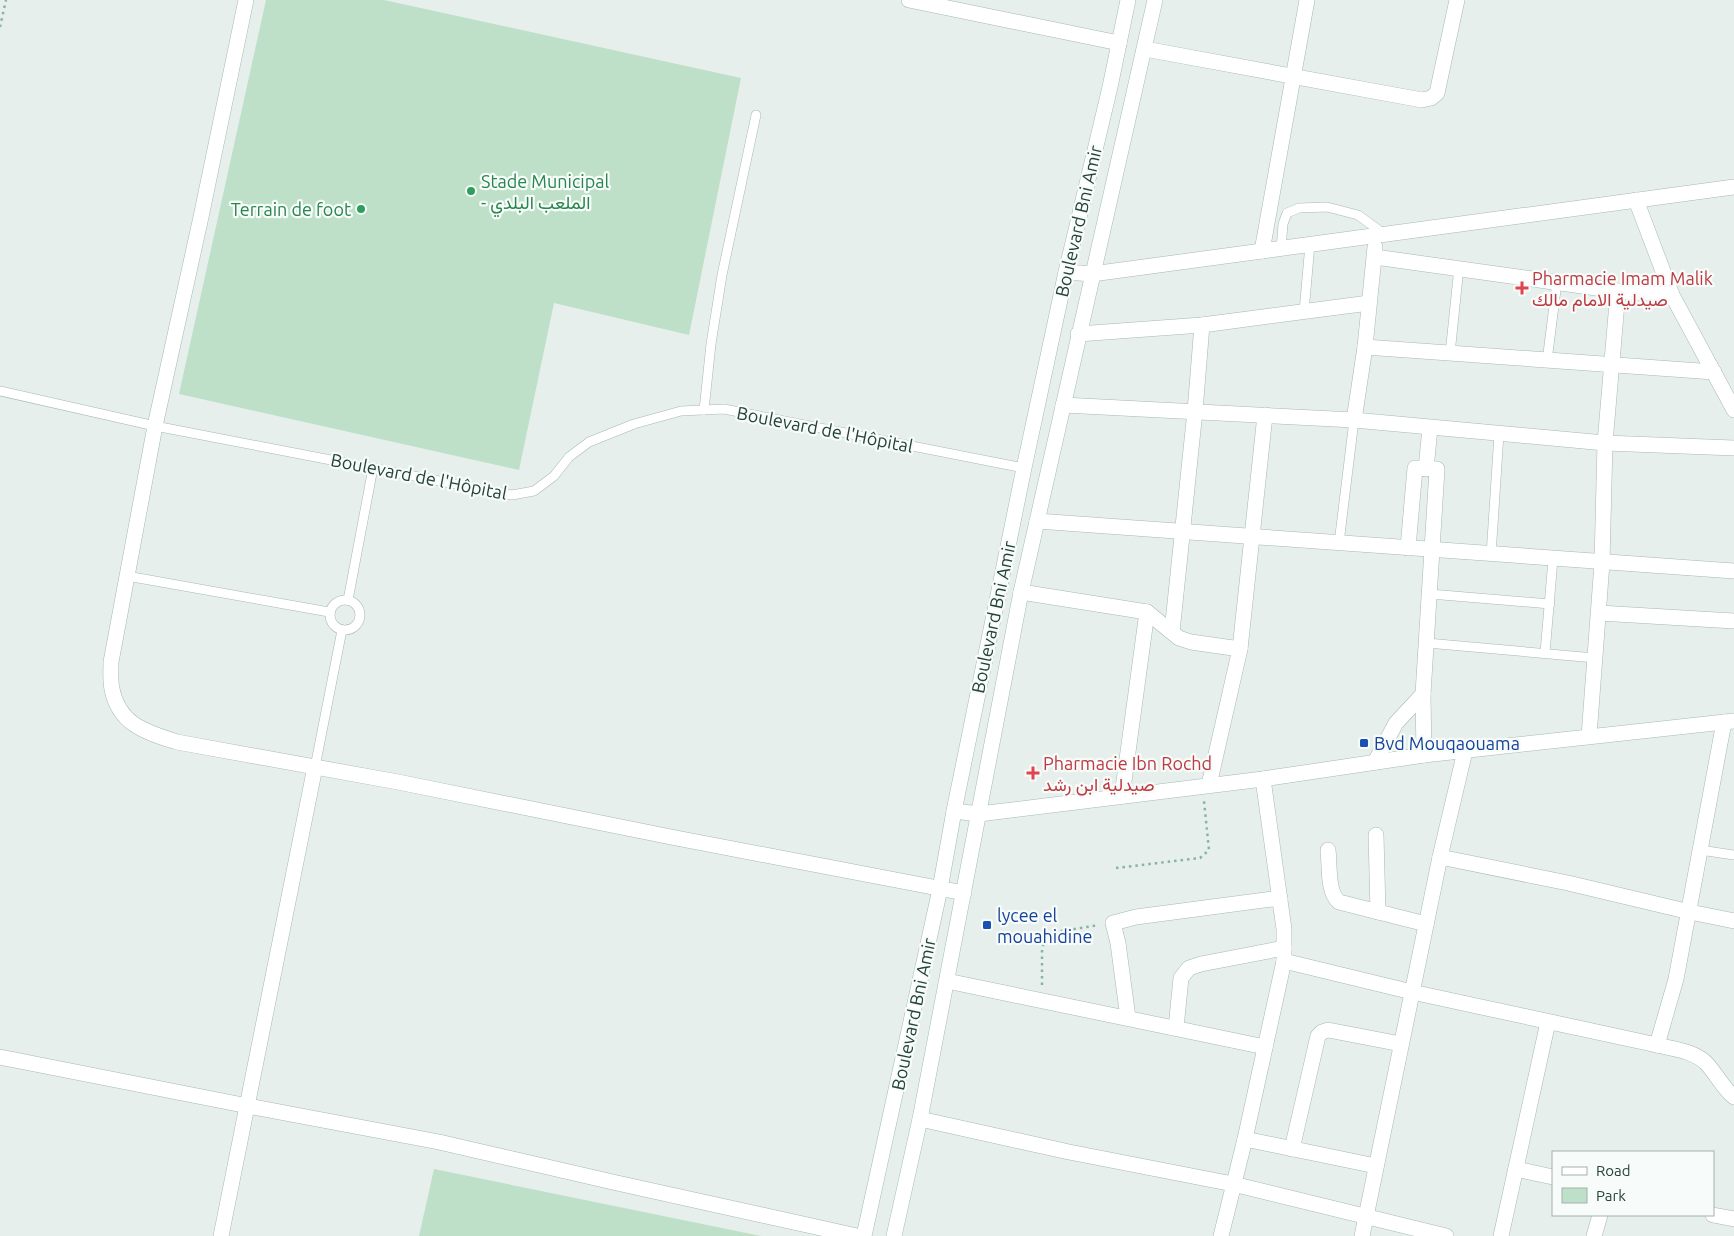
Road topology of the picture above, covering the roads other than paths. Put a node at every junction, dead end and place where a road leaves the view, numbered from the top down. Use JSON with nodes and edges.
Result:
{"nodes":[{"id":1,"x":246,"y":0,"type":"edge"},
{"id":2,"x":910,"y":0,"type":"edge"},
{"id":3,"x":1128,"y":0,"type":"edge"},
{"id":4,"x":1155,"y":0,"type":"edge"},
{"id":5,"x":1307,"y":0,"type":"edge"},
{"id":6,"x":1457,"y":0,"type":"edge"},
{"id":7,"x":1119,"y":43,"type":"junction"},
{"id":8,"x":1144,"y":49,"type":"junction"},
{"id":9,"x":1292,"y":75,"type":"junction"},
{"id":10,"x":756,"y":115,"type":"dead end"},
{"id":11,"x":1734,"y":187,"type":"edge"},
{"id":12,"x":1636,"y":200,"type":"junction"},
{"id":13,"x":1380,"y":235,"type":"junction"},
{"id":14,"x":1310,"y":244,"type":"junction"},
{"id":15,"x":1281,"y":248,"type":"junction"},
{"id":16,"x":1262,"y":251,"type":"junction"},
{"id":17,"x":1375,"y":256,"type":"junction"},
{"id":18,"x":1459,"y":267,"type":"junction"},
{"id":19,"x":1066,"y":272,"type":"junction"},
{"id":20,"x":1092,"y":274,"type":"junction"},
{"id":21,"x":1557,"y":282,"type":"junction"},
{"id":22,"x":1618,"y":291,"type":"junction"},
{"id":23,"x":1672,"y":295,"type":"junction"},
{"id":24,"x":1369,"y":302,"type":"junction"},
{"id":25,"x":1304,"y":312,"type":"junction"},
{"id":26,"x":1202,"y":325,"type":"junction"},
{"id":27,"x":1078,"y":334,"type":"junction"},
{"id":28,"x":1365,"y":347,"type":"junction"},
{"id":29,"x":1450,"y":354,"type":"junction"},
{"id":30,"x":1547,"y":361,"type":"junction"},
{"id":31,"x":1612,"y":366,"type":"junction"},
{"id":32,"x":1714,"y":372,"type":"junction"},
{"id":33,"x":0,"y":392,"type":"edge"},
{"id":34,"x":1063,"y":405,"type":"junction"},
{"id":35,"x":704,"y":410,"type":"junction"},
{"id":36,"x":1734,"y":410,"type":"edge"},
{"id":37,"x":1195,"y":411,"type":"junction"},
{"id":38,"x":1265,"y":415,"type":"junction"},
{"id":39,"x":1354,"y":420,"type":"junction"},
{"id":40,"x":155,"y":426,"type":"junction"},
{"id":41,"x":1430,"y":428,"type":"junction"},
{"id":42,"x":1499,"y":434,"type":"junction"},
{"id":43,"x":1605,"y":443,"type":"junction"},
{"id":44,"x":1734,"y":448,"type":"edge"},
{"id":45,"x":372,"y":468,"type":"junction"},
{"id":46,"x":1024,"y":468,"type":"junction"},
{"id":47,"x":1426,"y":468,"type":"junction"},
{"id":48,"x":1037,"y":521,"type":"junction"},
{"id":49,"x":1182,"y":531,"type":"junction"},
{"id":50,"x":1253,"y":536,"type":"junction"},
{"id":51,"x":1339,"y":543,"type":"junction"},
{"id":52,"x":1408,"y":548,"type":"junction"},
{"id":53,"x":1433,"y":550,"type":"junction"},
{"id":54,"x":1491,"y":554,"type":"junction"},
{"id":55,"x":1553,"y":559,"type":"junction"},
{"id":56,"x":1602,"y":563,"type":"junction"},
{"id":57,"x":1734,"y":571,"type":"edge"},
{"id":58,"x":128,"y":576,"type":"junction"},
{"id":59,"x":1021,"y":592,"type":"junction"},
{"id":60,"x":1430,"y":594,"type":"junction"},
{"id":61,"x":348,"y":600,"type":"junction"},
{"id":62,"x":1550,"y":604,"type":"junction"},
{"id":63,"x":329,"y":612,"type":"junction"},
{"id":64,"x":1147,"y":612,"type":"junction"},
{"id":65,"x":1599,"y":614,"type":"junction"},
{"id":66,"x":1734,"y":621,"type":"edge"},
{"id":67,"x":342,"y":630,"type":"junction"},
{"id":68,"x":1172,"y":632,"type":"junction"},
{"id":69,"x":1427,"y":643,"type":"junction"},
{"id":70,"x":1240,"y":649,"type":"junction"},
{"id":71,"x":1545,"y":653,"type":"junction"},
{"id":72,"x":1595,"y":658,"type":"junction"},
{"id":73,"x":1423,"y":694,"type":"junction"},
{"id":74,"x":1729,"y":722,"type":"edge"},
{"id":75,"x":1589,"y":736,"type":"junction"},
{"id":76,"x":1465,"y":751,"type":"junction"},
{"id":77,"x":1424,"y":755,"type":"junction"},
{"id":78,"x":1375,"y":762,"type":"junction"},
{"id":79,"x":314,"y":767,"type":"junction"},
{"id":80,"x":1263,"y":778,"type":"junction"},
{"id":81,"x":1206,"y":786,"type":"junction"},
{"id":82,"x":1122,"y":796,"type":"junction"},
{"id":83,"x":954,"y":812,"type":"junction"},
{"id":84,"x":979,"y":814,"type":"junction"},
{"id":85,"x":1376,"y":835,"type":"dead end"},
{"id":86,"x":1328,"y":850,"type":"dead end"},
{"id":87,"x":1700,"y":850,"type":"junction"},
{"id":88,"x":1734,"y":856,"type":"edge"},
{"id":89,"x":1440,"y":857,"type":"junction"},
{"id":90,"x":940,"y":889,"type":"junction"},
{"id":91,"x":964,"y":893,"type":"junction"},
{"id":92,"x":1280,"y":898,"type":"junction"},
{"id":93,"x":1378,"y":912,"type":"junction"},
{"id":94,"x":1690,"y":912,"type":"junction"},
{"id":95,"x":1734,"y":921,"type":"edge"},
{"id":96,"x":1426,"y":924,"type":"junction"},
{"id":97,"x":1284,"y":954,"type":"junction"},
{"id":98,"x":947,"y":980,"type":"junction"},
{"id":99,"x":1412,"y":992,"type":"junction"},
{"id":100,"x":1128,"y":1018,"type":"junction"},
{"id":101,"x":1548,"y":1022,"type":"junction"},
{"id":102,"x":1176,"y":1028,"type":"junction"},
{"id":103,"x":1401,"y":1044,"type":"junction"},
{"id":104,"x":1657,"y":1045,"type":"junction"},
{"id":105,"x":1265,"y":1047,"type":"junction"},
{"id":106,"x":0,"y":1057,"type":"edge"},
{"id":107,"x":1734,"y":1097,"type":"edge"},
{"id":108,"x":248,"y":1106,"type":"junction"},
{"id":109,"x":920,"y":1119,"type":"junction"},
{"id":110,"x":1245,"y":1139,"type":"junction"},
{"id":111,"x":1292,"y":1149,"type":"junction"},
{"id":112,"x":1376,"y":1166,"type":"junction"},
{"id":113,"x":1516,"y":1169,"type":"junction"},
{"id":114,"x":1552,"y":1177,"type":"edge"},
{"id":115,"x":1233,"y":1184,"type":"junction"},
{"id":116,"x":1714,"y":1214,"type":"edge"},
{"id":117,"x":1600,"y":1216,"type":"edge"},
{"id":118,"x":1366,"y":1217,"type":"junction"},
{"id":119,"x":1734,"y":1219,"type":"edge"},
{"id":120,"x":221,"y":1236,"type":"edge"},
{"id":121,"x":857,"y":1236,"type":"edge"},
{"id":122,"x":864,"y":1236,"type":"edge"},
{"id":123,"x":894,"y":1236,"type":"edge"},
{"id":124,"x":1221,"y":1236,"type":"edge"},
{"id":125,"x":1362,"y":1236,"type":"edge"},
{"id":126,"x":1446,"y":1236,"type":"edge"},
{"id":127,"x":1501,"y":1236,"type":"edge"},
{"id":128,"x":1594,"y":1236,"type":"edge"}],
"edges":[{"from":1,"to":40,"type":"street"},
{"from":2,"to":7,"type":"street"},
{"from":3,"to":7,"type":"street","name":"Boulevard Bni Amir"},
{"from":4,"to":8,"type":"street","name":"Boulevard Bni Amir"},
{"from":5,"to":9,"type":"street"},
{"from":6,"to":9,"type":"street"},
{"from":7,"to":19,"type":"street","name":"Boulevard Bni Amir"},
{"from":8,"to":9,"type":"street"},
{"from":8,"to":20,"type":"street","name":"Boulevard Bni Amir"},
{"from":9,"to":16,"type":"street"},
{"from":10,"to":35,"type":"lane"},
{"from":11,"to":12,"type":"street"},
{"from":12,"to":13,"type":"street"},
{"from":12,"to":23,"type":"street"},
{"from":13,"to":14,"type":"street"},
{"from":13,"to":15,"type":"lane"},
{"from":13,"to":17,"type":"street"},
{"from":14,"to":15,"type":"street"},
{"from":14,"to":25,"type":"lane"},
{"from":15,"to":16,"type":"street"},
{"from":16,"to":20,"type":"street"},
{"from":17,"to":18,"type":"street"},
{"from":17,"to":24,"type":"street"},
{"from":18,"to":21,"type":"street"},
{"from":18,"to":29,"type":"lane"},
{"from":19,"to":20,"type":"street"},
{"from":19,"to":46,"type":"street","name":"Boulevard Bni Amir"},
{"from":20,"to":27,"type":"street","name":"Boulevard Bni Amir"},
{"from":21,"to":22,"type":"street"},
{"from":21,"to":30,"type":"lane"},
{"from":22,"to":23,"type":"street"},
{"from":22,"to":31,"type":"street"},
{"from":23,"to":32,"type":"street"},
{"from":24,"to":25,"type":"street"},
{"from":24,"to":28,"type":"street"},
{"from":25,"to":26,"type":"street"},
{"from":26,"to":27,"type":"street"},
{"from":26,"to":37,"type":"street"},
{"from":27,"to":34,"type":"street","name":"Boulevard Bni Amir"},
{"from":28,"to":29,"type":"street"},
{"from":28,"to":39,"type":"street"},
{"from":29,"to":30,"type":"street"},
{"from":30,"to":31,"type":"street"},
{"from":31,"to":32,"type":"street"},
{"from":31,"to":43,"type":"street"},
{"from":32,"to":36,"type":"street"},
{"from":33,"to":40,"type":"lane","name":"Boulevard de l'Hôpital"},
{"from":34,"to":37,"type":"street"},
{"from":34,"to":48,"type":"street","name":"Boulevard Bni Amir"},
{"from":35,"to":45,"type":"lane","name":"Boulevard de l'Hôpital"},
{"from":35,"to":46,"type":"lane","name":"Boulevard de l'Hôpital"},
{"from":37,"to":38,"type":"street"},
{"from":37,"to":49,"type":"street"},
{"from":38,"to":39,"type":"street"},
{"from":38,"to":50,"type":"street"},
{"from":39,"to":41,"type":"street"},
{"from":39,"to":51,"type":"lane"},
{"from":40,"to":45,"type":"lane","name":"Boulevard de l'Hôpital"},
{"from":40,"to":58,"type":"street"},
{"from":41,"to":42,"type":"street"},
{"from":41,"to":47,"type":"street"},
{"from":42,"to":43,"type":"street"},
{"from":42,"to":54,"type":"lane"},
{"from":43,"to":44,"type":"street"},
{"from":43,"to":56,"type":"street"},
{"from":45,"to":61,"type":"lane"},
{"from":46,"to":83,"type":"street","name":"Boulevard Bni Amir"},
{"from":47,"to":52,"type":"street"},
{"from":47,"to":53,"type":"street"},
{"from":48,"to":49,"type":"street"},
{"from":48,"to":59,"type":"street","name":"Boulevard Bni Amir"},
{"from":49,"to":50,"type":"street"},
{"from":49,"to":68,"type":"street"},
{"from":50,"to":51,"type":"street"},
{"from":50,"to":70,"type":"street"},
{"from":51,"to":52,"type":"street"},
{"from":52,"to":53,"type":"street"},
{"from":53,"to":54,"type":"street"},
{"from":53,"to":60,"type":"street"},
{"from":54,"to":55,"type":"street"},
{"from":55,"to":56,"type":"street"},
{"from":55,"to":62,"type":"lane"},
{"from":56,"to":57,"type":"street"},
{"from":56,"to":65,"type":"street"},
{"from":58,"to":63,"type":"lane"},
{"from":58,"to":79,"type":"street"},
{"from":59,"to":64,"type":"street"},
{"from":59,"to":84,"type":"street","name":"Boulevard Bni Amir"},
{"from":60,"to":62,"type":"lane"},
{"from":60,"to":69,"type":"street"},
{"from":61,"to":63,"type":"lane"},
{"from":61,"to":67,"type":"lane"},
{"from":62,"to":71,"type":"lane"},
{"from":63,"to":67,"type":"lane"},
{"from":64,"to":68,"type":"street"},
{"from":64,"to":82,"type":"street"},
{"from":65,"to":66,"type":"street"},
{"from":65,"to":72,"type":"street"},
{"from":67,"to":79,"type":"lane"},
{"from":68,"to":70,"type":"street"},
{"from":69,"to":71,"type":"lane"},
{"from":69,"to":73,"type":"street"},
{"from":70,"to":81,"type":"street"},
{"from":71,"to":72,"type":"lane"},
{"from":72,"to":75,"type":"street"},
{"from":73,"to":77,"type":"street"},
{"from":73,"to":78,"type":"street"},
{"from":74,"to":75,"type":"street"},
{"from":74,"to":87,"type":"street"},
{"from":75,"to":76,"type":"street"},
{"from":76,"to":77,"type":"street"},
{"from":76,"to":89,"type":"street"},
{"from":77,"to":78,"type":"street"},
{"from":78,"to":80,"type":"street"},
{"from":79,"to":90,"type":"street"},
{"from":79,"to":108,"type":"street"},
{"from":80,"to":81,"type":"street"},
{"from":80,"to":92,"type":"street"},
{"from":81,"to":82,"type":"street"},
{"from":82,"to":84,"type":"street"},
{"from":83,"to":84,"type":"street"},
{"from":83,"to":90,"type":"street","name":"Boulevard Bni Amir"},
{"from":84,"to":91,"type":"street","name":"Boulevard Bni Amir"},
{"from":85,"to":93,"type":"street"},
{"from":86,"to":93,"type":"street"},
{"from":87,"to":88,"type":"lane"},
{"from":87,"to":94,"type":"street"},
{"from":89,"to":94,"type":"street"},
{"from":89,"to":96,"type":"street"},
{"from":90,"to":91,"type":"street"},
{"from":90,"to":122,"type":"street","name":"Boulevard Bni Amir"},
{"from":91,"to":98,"type":"street","name":"Boulevard Bni Amir"},
{"from":92,"to":97,"type":"street"},
{"from":92,"to":100,"type":"street"},
{"from":93,"to":96,"type":"street"},
{"from":94,"to":95,"type":"street"},
{"from":94,"to":104,"type":"street"},
{"from":96,"to":99,"type":"street"},
{"from":97,"to":99,"type":"street"},
{"from":97,"to":102,"type":"street"},
{"from":97,"to":105,"type":"street"},
{"from":98,"to":100,"type":"street"},
{"from":98,"to":109,"type":"street","name":"Boulevard Bni Amir"},
{"from":99,"to":101,"type":"street"},
{"from":99,"to":103,"type":"street"},
{"from":100,"to":102,"type":"street"},
{"from":101,"to":104,"type":"street"},
{"from":101,"to":113,"type":"street"},
{"from":102,"to":105,"type":"street"},
{"from":103,"to":111,"type":"street"},
{"from":103,"to":112,"type":"street"},
{"from":104,"to":107,"type":"street"},
{"from":105,"to":110,"type":"street"},
{"from":106,"to":108,"type":"street"},
{"from":108,"to":120,"type":"street"},
{"from":108,"to":121,"type":"street"},
{"from":109,"to":115,"type":"street"},
{"from":109,"to":123,"type":"street","name":"Boulevard Bni Amir"},
{"from":110,"to":111,"type":"street"},
{"from":110,"to":115,"type":"street"},
{"from":111,"to":112,"type":"street"},
{"from":112,"to":118,"type":"street"},
{"from":113,"to":114,"type":"street"},
{"from":113,"to":127,"type":"street"},
{"from":115,"to":118,"type":"street"},
{"from":115,"to":124,"type":"street"},
{"from":116,"to":119,"type":"street"},
{"from":117,"to":128,"type":"street"},
{"from":118,"to":125,"type":"street"},
{"from":118,"to":126,"type":"street"}]}
